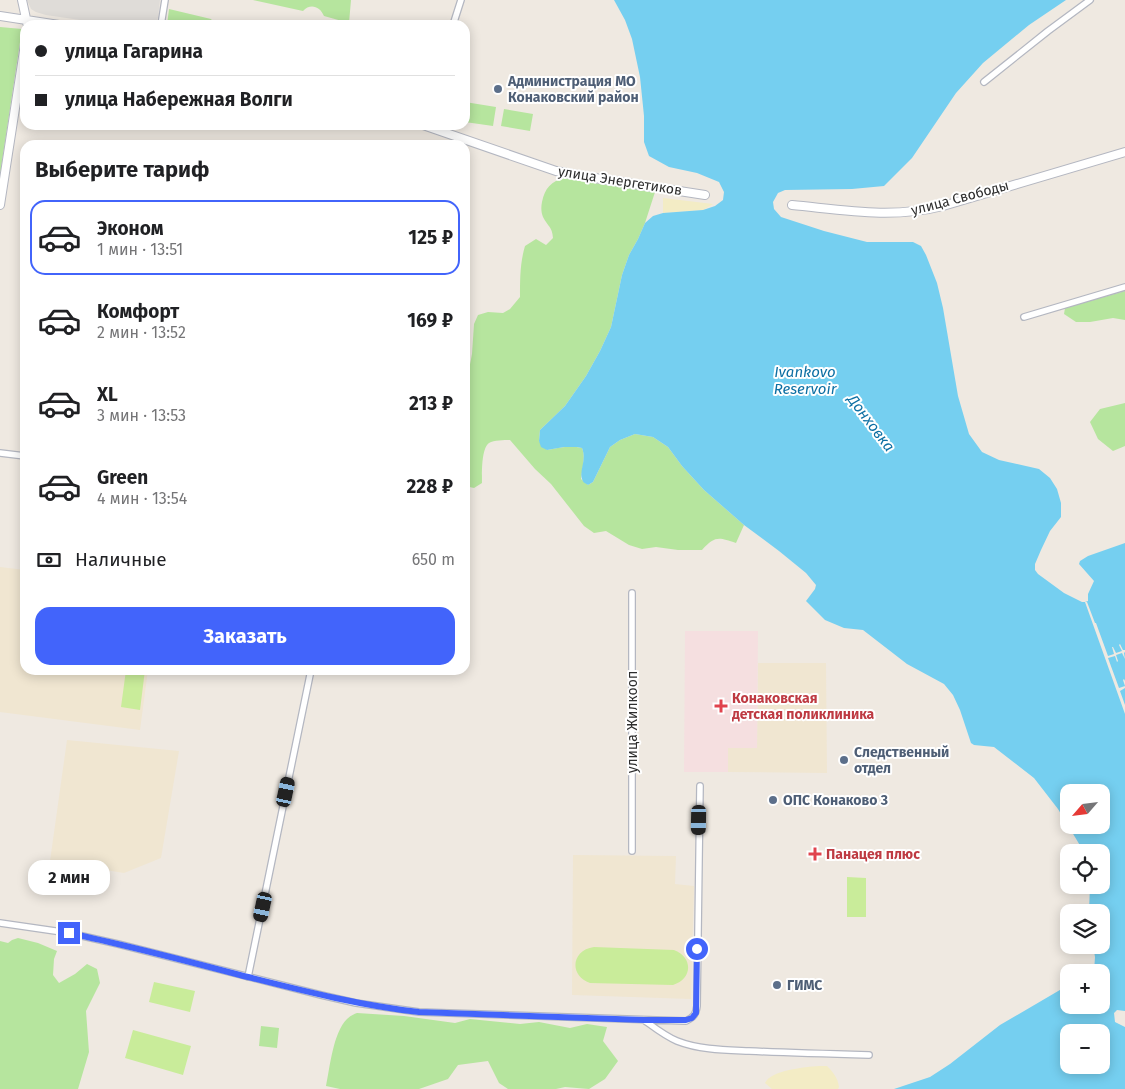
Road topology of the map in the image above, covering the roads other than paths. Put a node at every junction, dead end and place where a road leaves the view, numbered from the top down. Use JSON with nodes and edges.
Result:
{"nodes":[{"id":1,"x":22,"y":0,"type":"edge"},
{"id":2,"x":165,"y":0,"type":"edge"},
{"id":3,"x":461,"y":0,"type":"edge"},
{"id":4,"x":1090,"y":0,"type":"edge"},
{"id":5,"x":0,"y":16,"type":"edge"},
{"id":6,"x":20,"y":20,"type":"edge"},
{"id":7,"x":27,"y":20,"type":"edge"},
{"id":8,"x":162,"y":20,"type":"edge"},
{"id":9,"x":455,"y":20,"type":"edge"},
{"id":10,"x":20,"y":76,"type":"edge"},
{"id":11,"x":984,"y":82,"type":"dead end"},
{"id":12,"x":440,"y":130,"type":"edge"},
{"id":13,"x":468,"y":140,"type":"edge"},
{"id":14,"x":470,"y":141,"type":"edge"},
{"id":15,"x":1125,"y":152,"type":"edge"},
{"id":16,"x":705,"y":195,"type":"dead end"},
{"id":17,"x":792,"y":204,"type":"dead end"},
{"id":18,"x":0,"y":206,"type":"edge"},
{"id":19,"x":1125,"y":287,"type":"edge"},
{"id":20,"x":1024,"y":317,"type":"dead end"},
{"id":21,"x":0,"y":453,"type":"edge"},
{"id":22,"x":20,"y":455,"type":"edge"},
{"id":23,"x":632,"y":593,"type":"dead end"},
{"id":24,"x":310,"y":675,"type":"edge"},
{"id":25,"x":700,"y":786,"type":"dead end"},
{"id":26,"x":632,"y":851,"type":"dead end"},
{"id":27,"x":0,"y":923,"type":"edge"},
{"id":28,"x":248,"y":977,"type":"junction"},
{"id":29,"x":644,"y":1020,"type":"junction"},
{"id":30,"x":869,"y":1055,"type":"dead end"}],
"edges":[{"from":1,"to":7,"type":"main road"},
{"from":2,"to":8,"type":"street"},
{"from":3,"to":9,"type":"street"},
{"from":4,"to":11,"type":"street"},
{"from":5,"to":6,"type":"main road"},
{"from":10,"to":18,"type":"main road"},
{"from":12,"to":13,"type":"main road","name":"улица Энергетиков"},
{"from":14,"to":16,"type":"main road","name":"улица Энергетиков"},
{"from":15,"to":17,"type":"main road","name":"улица Свободы"},
{"from":19,"to":20,"type":"street"},
{"from":21,"to":22,"type":"street"},
{"from":23,"to":26,"type":"street","name":"улица Жилкооп"},
{"from":24,"to":28,"type":"street"},
{"from":25,"to":29,"type":"street"},
{"from":27,"to":28,"type":"street"},
{"from":28,"to":29,"type":"street"},
{"from":29,"to":30,"type":"street"}]}
